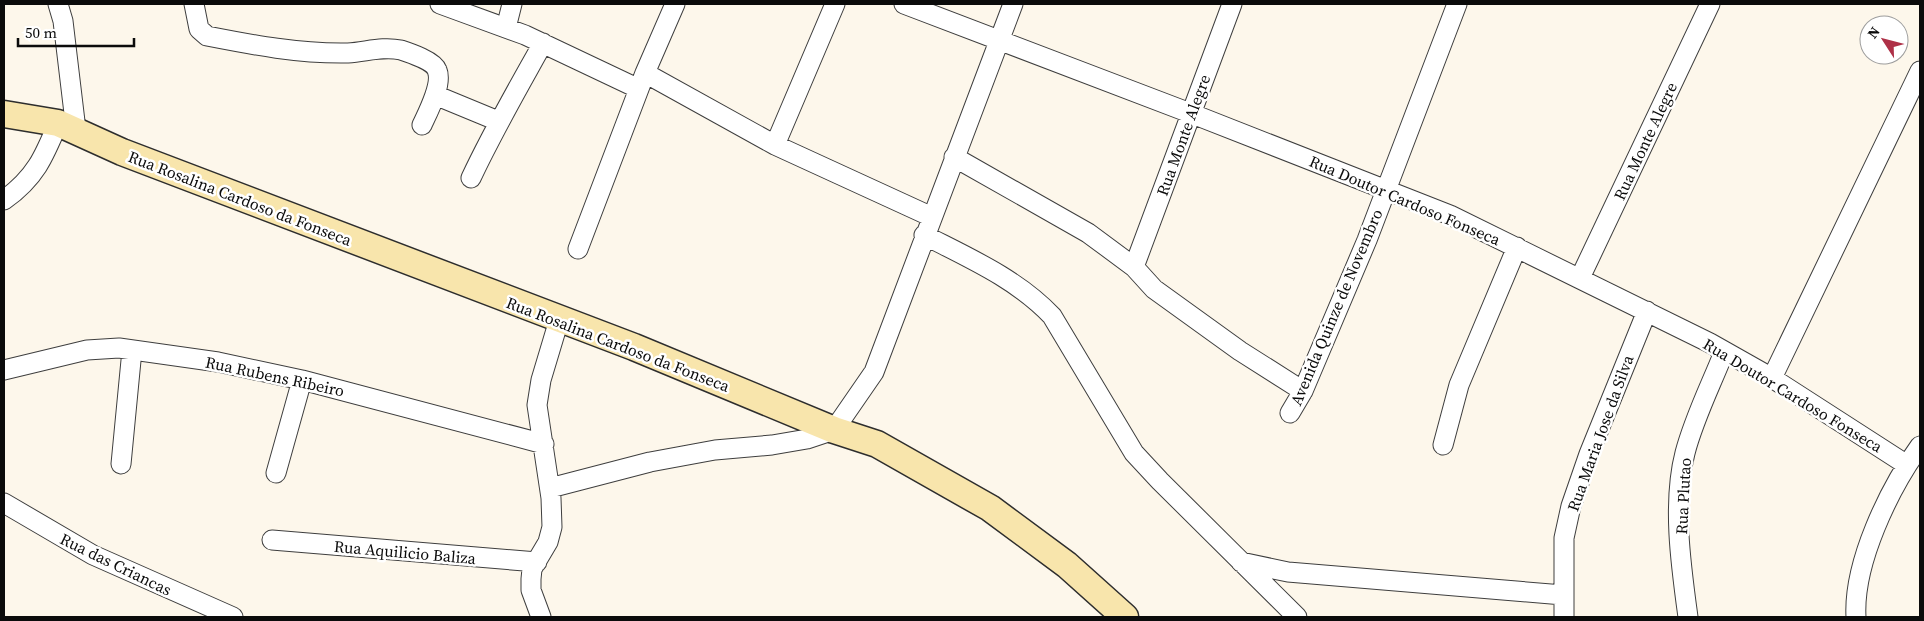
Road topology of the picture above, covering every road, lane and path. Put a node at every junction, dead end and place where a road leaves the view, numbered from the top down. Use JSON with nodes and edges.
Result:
{"nodes":[{"id":1,"x":58,"y":4,"type":"edge"},
{"id":2,"x":194,"y":4,"type":"edge"},
{"id":3,"x":440,"y":4,"type":"edge"},
{"id":4,"x":512,"y":4,"type":"edge"},
{"id":5,"x":676,"y":4,"type":"edge"},
{"id":6,"x":835,"y":4,"type":"edge"},
{"id":7,"x":904,"y":4,"type":"edge"},
{"id":8,"x":1013,"y":4,"type":"edge"},
{"id":9,"x":1232,"y":4,"type":"edge"},
{"id":10,"x":1457,"y":4,"type":"edge"},
{"id":11,"x":1710,"y":4,"type":"edge"},
{"id":12,"x":506,"y":28,"type":"junction"},
{"id":13,"x":1000,"y":40,"type":"junction"},
{"id":14,"x":543,"y":43,"type":"junction"},
{"id":15,"x":1920,"y":71,"type":"edge"},
{"id":16,"x":642,"y":81,"type":"junction"},
{"id":17,"x":435,"y":95,"type":"junction"},
{"id":18,"x":1190,"y":113,"type":"junction"},
{"id":19,"x":4,"y":114,"type":"edge"},
{"id":20,"x":498,"y":121,"type":"junction"},
{"id":21,"x":422,"y":125,"type":"dead end"},
{"id":22,"x":67,"y":127,"type":"junction"},
{"id":23,"x":775,"y":145,"type":"junction"},
{"id":24,"x":954,"y":157,"type":"junction"},
{"id":25,"x":471,"y":178,"type":"dead end"},
{"id":26,"x":1385,"y":189,"type":"junction"},
{"id":27,"x":4,"y":200,"type":"edge"},
{"id":28,"x":932,"y":217,"type":"junction"},
{"id":29,"x":924,"y":235,"type":"junction"},
{"id":30,"x":1517,"y":248,"type":"junction"},
{"id":31,"x":578,"y":249,"type":"dead end"},
{"id":32,"x":1134,"y":267,"type":"junction"},
{"id":33,"x":1580,"y":278,"type":"junction"},
{"id":34,"x":1647,"y":310,"type":"junction"},
{"id":35,"x":559,"y":320,"type":"junction"},
{"id":36,"x":132,"y":350,"type":"junction"},
{"id":37,"x":1724,"y":352,"type":"junction"},
{"id":38,"x":4,"y":370,"type":"edge"},
{"id":39,"x":1772,"y":378,"type":"junction"},
{"id":40,"x":302,"y":380,"type":"junction"},
{"id":41,"x":1302,"y":391,"type":"junction"},
{"id":42,"x":1290,"y":414,"type":"dead end"},
{"id":43,"x":834,"y":430,"type":"junction"},
{"id":44,"x":544,"y":444,"type":"junction"},
{"id":45,"x":1443,"y":445,"type":"dead end"},
{"id":46,"x":1920,"y":446,"type":"edge"},
{"id":47,"x":121,"y":464,"type":"dead end"},
{"id":48,"x":1907,"y":464,"type":"junction"},
{"id":49,"x":276,"y":473,"type":"dead end"},
{"id":50,"x":550,"y":488,"type":"junction"},
{"id":51,"x":4,"y":503,"type":"edge"},
{"id":52,"x":272,"y":540,"type":"dead end"},
{"id":53,"x":537,"y":562,"type":"junction"},
{"id":54,"x":1241,"y":562,"type":"junction"},
{"id":55,"x":1563,"y":595,"type":"junction"},
{"id":56,"x":233,"y":617,"type":"edge"},
{"id":57,"x":541,"y":617,"type":"edge"},
{"id":58,"x":1125,"y":617,"type":"edge"},
{"id":59,"x":1297,"y":617,"type":"edge"},
{"id":60,"x":1564,"y":617,"type":"edge"},
{"id":61,"x":1688,"y":617,"type":"edge"},
{"id":62,"x":1856,"y":617,"type":"edge"}],
"edges":[{"from":1,"to":22,"type":"street"},
{"from":2,"to":17,"type":"street"},
{"from":3,"to":12,"type":"street"},
{"from":4,"to":12,"type":"street"},
{"from":5,"to":16,"type":"street"},
{"from":6,"to":23,"type":"street"},
{"from":7,"to":13,"type":"street","name":"Rua Doutor Cardoso Fonseca"},
{"from":8,"to":13,"type":"street"},
{"from":9,"to":18,"type":"street","name":"Rua Monte Alegre"},
{"from":10,"to":26,"type":"street","name":"Avenida Quinze de Novembro"},
{"from":11,"to":33,"type":"street","name":"Rua Monte Alegre"},
{"from":12,"to":14,"type":"street"},
{"from":13,"to":18,"type":"street","name":"Rua Doutor Cardoso Fonseca"},
{"from":13,"to":24,"type":"street"},
{"from":14,"to":16,"type":"street"},
{"from":14,"to":20,"type":"street"},
{"from":15,"to":39,"type":"street"},
{"from":16,"to":23,"type":"street"},
{"from":16,"to":31,"type":"street"},
{"from":17,"to":20,"type":"street"},
{"from":17,"to":21,"type":"street"},
{"from":18,"to":26,"type":"street","name":"Rua Doutor Cardoso Fonseca"},
{"from":18,"to":32,"type":"street","name":"Rua Monte Alegre"},
{"from":19,"to":22,"type":"street","name":"Rua Rosalina Cardoso da Fonseca"},
{"from":20,"to":25,"type":"street"},
{"from":22,"to":27,"type":"street"},
{"from":22,"to":35,"type":"street","name":"Rua Rosalina Cardoso da Fonseca"},
{"from":23,"to":28,"type":"street"},
{"from":24,"to":28,"type":"street"},
{"from":24,"to":32,"type":"street"},
{"from":26,"to":30,"type":"street","name":"Rua Doutor Cardoso Fonseca"},
{"from":26,"to":41,"type":"street","name":"Avenida Quinze de Novembro"},
{"from":28,"to":29,"type":"street"},
{"from":29,"to":43,"type":"street"},
{"from":29,"to":54,"type":"street"},
{"from":30,"to":33,"type":"street","name":"Rua Doutor Cardoso Fonseca"},
{"from":30,"to":45,"type":"street"},
{"from":32,"to":41,"type":"street"},
{"from":33,"to":34,"type":"street","name":"Rua Doutor Cardoso Fonseca"},
{"from":34,"to":37,"type":"street","name":"Rua Doutor Cardoso Fonseca"},
{"from":34,"to":55,"type":"street","name":"Rua Maria Jose da Silva"},
{"from":35,"to":43,"type":"street","name":"Rua Rosalina Cardoso da Fonseca"},
{"from":35,"to":44,"type":"street"},
{"from":36,"to":38,"type":"street","name":"Rua Rubens Ribeiro"},
{"from":36,"to":40,"type":"street","name":"Rua Rubens Ribeiro"},
{"from":36,"to":47,"type":"street"},
{"from":37,"to":39,"type":"street","name":"Rua Doutor Cardoso Fonseca"},
{"from":37,"to":61,"type":"street","name":"Rua Plutao"},
{"from":39,"to":48,"type":"street","name":"Rua Doutor Cardoso Fonseca"},
{"from":40,"to":44,"type":"street","name":"Rua Rubens Ribeiro"},
{"from":40,"to":49,"type":"street"},
{"from":41,"to":42,"type":"street","name":"Avenida Quinze de Novembro"},
{"from":43,"to":50,"type":"street"},
{"from":43,"to":58,"type":"street","name":"Rua Rosalina Cardoso da Fonseca"},
{"from":44,"to":50,"type":"street"},
{"from":46,"to":48,"type":"street"},
{"from":48,"to":62,"type":"street"},
{"from":50,"to":53,"type":"street"},
{"from":51,"to":56,"type":"street","name":"Rua das Criancas"},
{"from":52,"to":53,"type":"street","name":"Rua Aquilicio Baliza"},
{"from":53,"to":57,"type":"street"},
{"from":54,"to":55,"type":"street"},
{"from":54,"to":59,"type":"street"},
{"from":55,"to":60,"type":"street","name":"Rua Maria Jose da Silva"}]}
